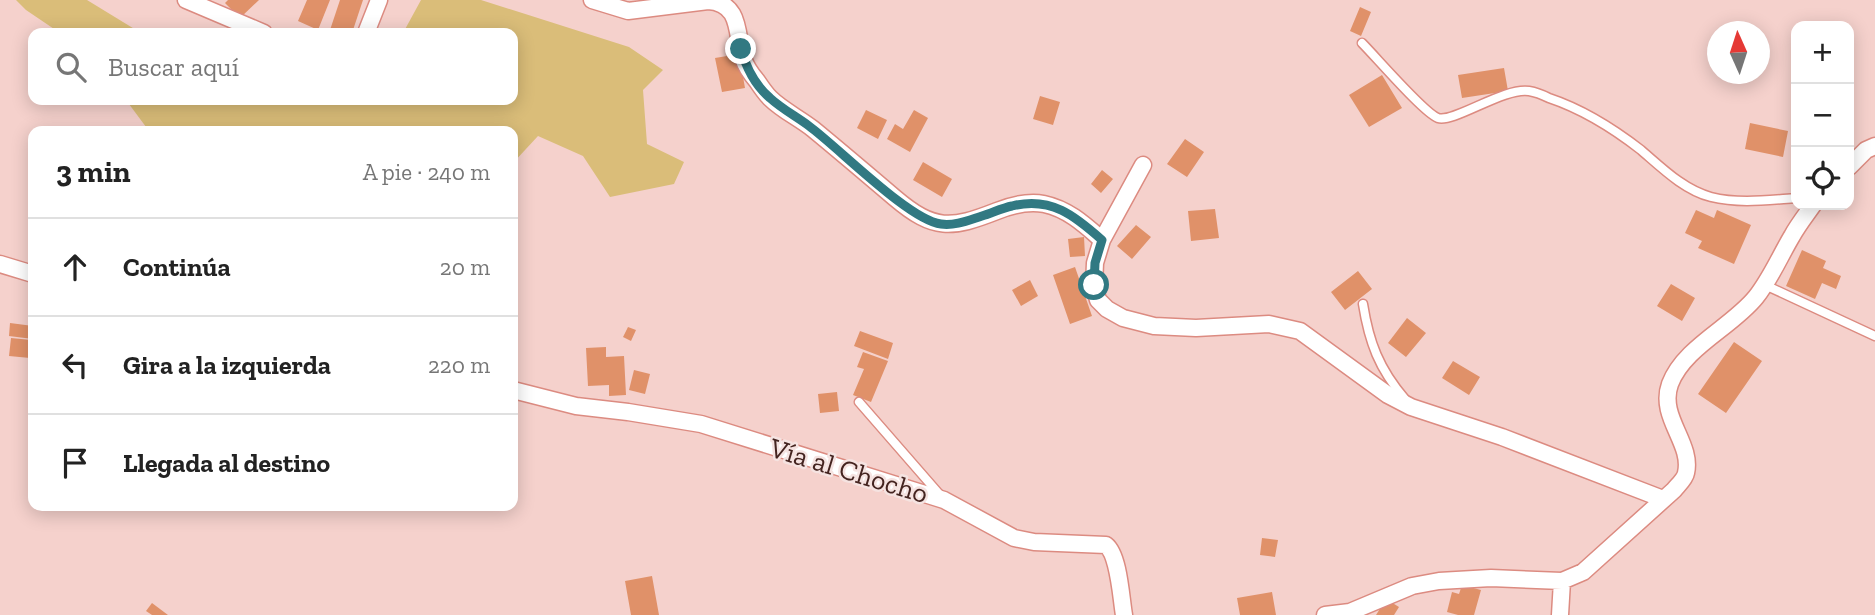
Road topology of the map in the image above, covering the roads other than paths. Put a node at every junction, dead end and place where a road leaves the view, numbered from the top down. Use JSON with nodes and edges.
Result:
{"nodes":[{"id":1,"x":186,"y":0,"type":"edge"},
{"id":2,"x":379,"y":0,"type":"edge"},
{"id":3,"x":592,"y":0,"type":"edge"},
{"id":4,"x":252,"y":28,"type":"edge"},
{"id":5,"x":368,"y":28,"type":"edge"},
{"id":6,"x":1362,"y":43,"type":"dead end"},
{"id":7,"x":1875,"y":146,"type":"edge"},
{"id":8,"x":1854,"y":162,"type":"edge"},
{"id":9,"x":1143,"y":165,"type":"dead end"},
{"id":10,"x":1791,"y":198,"type":"edge"},
{"id":11,"x":1810,"y":210,"type":"edge"},
{"id":12,"x":1102,"y":240,"type":"junction"},
{"id":13,"x":0,"y":264,"type":"edge"},
{"id":14,"x":28,"y":272,"type":"edge"},
{"id":15,"x":1765,"y":285,"type":"junction"},
{"id":16,"x":1363,"y":304,"type":"dead end"},
{"id":17,"x":1875,"y":336,"type":"edge"},
{"id":18,"x":518,"y":391,"type":"edge"},
{"id":19,"x":859,"y":402,"type":"dead end"},
{"id":20,"x":1411,"y":407,"type":"junction"},
{"id":21,"x":1663,"y":499,"type":"junction"},
{"id":22,"x":944,"y":500,"type":"junction"},
{"id":23,"x":1562,"y":581,"type":"junction"},
{"id":24,"x":1124,"y":615,"type":"edge"},
{"id":25,"x":1325,"y":615,"type":"edge"},
{"id":26,"x":1560,"y":615,"type":"edge"}],
"edges":[{"from":1,"to":4,"type":"street"},
{"from":2,"to":5,"type":"street"},
{"from":3,"to":12,"type":"street"},
{"from":6,"to":10,"type":"lane"},
{"from":7,"to":8,"type":"street"},
{"from":9,"to":12,"type":"street"},
{"from":11,"to":15,"type":"street"},
{"from":12,"to":20,"type":"street"},
{"from":13,"to":14,"type":"street"},
{"from":15,"to":17,"type":"lane"},
{"from":15,"to":21,"type":"street"},
{"from":16,"to":20,"type":"lane"},
{"from":18,"to":22,"type":"street","name":"Vía al Chocho"},
{"from":19,"to":22,"type":"lane"},
{"from":20,"to":21,"type":"street"},
{"from":21,"to":23,"type":"street"},
{"from":22,"to":24,"type":"street","name":"Vía al Chocho"},
{"from":23,"to":25,"type":"street"},
{"from":23,"to":26,"type":"street"}]}
